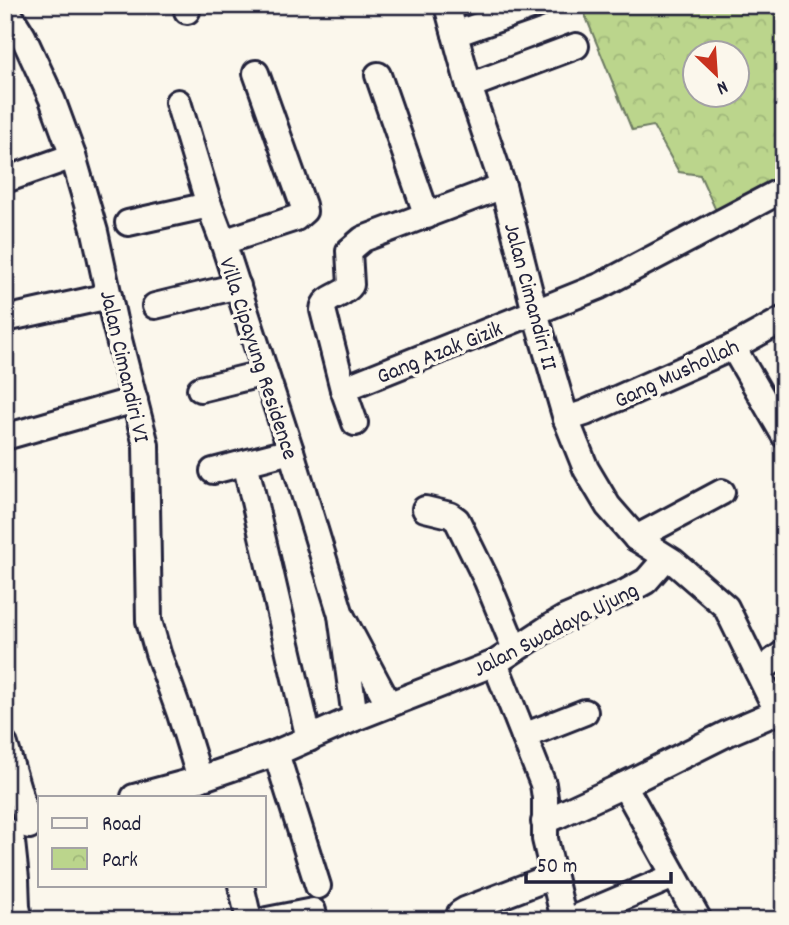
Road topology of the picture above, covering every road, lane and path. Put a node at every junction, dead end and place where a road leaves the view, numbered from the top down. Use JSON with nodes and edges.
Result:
{"nodes":[{"id":1,"x":447,"y":5,"type":"edge"},
{"id":2,"x":537,"y":5,"type":"edge"},
{"id":3,"x":5,"y":7,"type":"edge"},
{"id":4,"x":455,"y":34,"type":"junction"},
{"id":5,"x":576,"y":46,"type":"dead end"},
{"id":6,"x":256,"y":73,"type":"dead end"},
{"id":7,"x":378,"y":75,"type":"dead end"},
{"id":8,"x":469,"y":86,"type":"junction"},
{"id":9,"x":178,"y":102,"type":"dead end"},
{"id":10,"x":73,"y":156,"type":"junction"},
{"id":11,"x":5,"y":180,"type":"edge"},
{"id":12,"x":503,"y":186,"type":"junction"},
{"id":13,"x":784,"y":189,"type":"edge"},
{"id":14,"x":209,"y":205,"type":"junction"},
{"id":15,"x":427,"y":216,"type":"junction"},
{"id":16,"x":128,"y":223,"type":"dead end"},
{"id":17,"x":223,"y":242,"type":"junction"},
{"id":18,"x":238,"y":286,"type":"junction"},
{"id":19,"x":109,"y":296,"type":"junction"},
{"id":20,"x":155,"y":306,"type":"dead end"},
{"id":21,"x":535,"y":312,"type":"junction"},
{"id":22,"x":5,"y":319,"type":"edge"},
{"id":23,"x":784,"y":320,"type":"edge"},
{"id":24,"x":733,"y":347,"type":"junction"},
{"id":25,"x":265,"y":373,"type":"junction"},
{"id":26,"x":200,"y":389,"type":"dead end"},
{"id":27,"x":343,"y":389,"type":"junction"},
{"id":28,"x":135,"y":400,"type":"junction"},
{"id":29,"x":566,"y":419,"type":"junction"},
{"id":30,"x":355,"y":423,"type":"dead end"},
{"id":31,"x":784,"y":435,"type":"edge"},
{"id":32,"x":5,"y":437,"type":"edge"},
{"id":33,"x":291,"y":451,"type":"junction"},
{"id":34,"x":214,"y":471,"type":"dead end"},
{"id":35,"x":248,"y":475,"type":"dead end"},
{"id":36,"x":722,"y":492,"type":"dead end"},
{"id":37,"x":425,"y":509,"type":"dead end"},
{"id":38,"x":636,"y":538,"type":"junction"},
{"id":39,"x":666,"y":558,"type":"junction"},
{"id":40,"x":341,"y":615,"type":"junction"},
{"id":41,"x":784,"y":653,"type":"edge"},
{"id":42,"x":505,"y":656,"type":"junction"},
{"id":43,"x":758,"y":672,"type":"junction"},
{"id":44,"x":374,"y":676,"type":"junction"},
{"id":45,"x":351,"y":684,"type":"junction"},
{"id":46,"x":390,"y":705,"type":"junction"},
{"id":47,"x":585,"y":712,"type":"dead end"},
{"id":48,"x":355,"y":718,"type":"junction"},
{"id":49,"x":524,"y":736,"type":"junction"},
{"id":50,"x":309,"y":739,"type":"junction"},
{"id":51,"x":5,"y":745,"type":"edge"},
{"id":52,"x":276,"y":753,"type":"junction"},
{"id":53,"x":10,"y":775,"type":"edge"},
{"id":54,"x":209,"y":784,"type":"edge"},
{"id":55,"x":624,"y":785,"type":"junction"},
{"id":56,"x":140,"y":796,"type":"edge"},
{"id":57,"x":544,"y":822,"type":"junction"},
{"id":58,"x":21,"y":829,"type":"edge"},
{"id":59,"x":553,"y":876,"type":"junction"},
{"id":60,"x":674,"y":876,"type":"junction"},
{"id":61,"x":241,"y":886,"type":"edge"},
{"id":62,"x":318,"y":886,"type":"dead end"},
{"id":63,"x":313,"y":911,"type":"dead end"},
{"id":64,"x":20,"y":920,"type":"edge"},
{"id":65,"x":249,"y":920,"type":"edge"},
{"id":66,"x":267,"y":920,"type":"edge"},
{"id":67,"x":461,"y":920,"type":"edge"},
{"id":68,"x":564,"y":920,"type":"edge"},
{"id":69,"x":570,"y":920,"type":"edge"},
{"id":70,"x":699,"y":920,"type":"edge"}],
"edges":[{"from":1,"to":4,"type":"street","name":"Jalan Cimandiri II"},
{"from":2,"to":4,"type":"street"},
{"from":3,"to":10,"type":"street","name":"Jalan Cimandiri VI"},
{"from":4,"to":8,"type":"street","name":"Jalan Cimandiri II"},
{"from":5,"to":8,"type":"street"},
{"from":6,"to":17,"type":"street"},
{"from":7,"to":15,"type":"street"},
{"from":8,"to":12,"type":"street","name":"Jalan Cimandiri II"},
{"from":9,"to":14,"type":"street","name":"Villa Cipayung Residence"},
{"from":10,"to":11,"type":"street"},
{"from":10,"to":19,"type":"street","name":"Jalan Cimandiri VI"},
{"from":12,"to":15,"type":"street"},
{"from":12,"to":21,"type":"street","name":"Jalan Cimandiri II"},
{"from":13,"to":21,"type":"street","name":"Gang Azak Gizik"},
{"from":14,"to":16,"type":"street"},
{"from":14,"to":17,"type":"street","name":"Villa Cipayung Residence"},
{"from":15,"to":27,"type":"street"},
{"from":17,"to":18,"type":"street","name":"Villa Cipayung Residence"},
{"from":18,"to":20,"type":"street"},
{"from":18,"to":25,"type":"street","name":"Villa Cipayung Residence"},
{"from":19,"to":22,"type":"street"},
{"from":19,"to":28,"type":"street","name":"Jalan Cimandiri VI"},
{"from":21,"to":27,"type":"street","name":"Gang Azak Gizik"},
{"from":21,"to":29,"type":"street","name":"Jalan Cimandiri II"},
{"from":23,"to":24,"type":"street","name":"Gang Mushollah"},
{"from":24,"to":29,"type":"street","name":"Gang Mushollah"},
{"from":24,"to":31,"type":"street"},
{"from":25,"to":26,"type":"street"},
{"from":25,"to":33,"type":"street","name":"Villa Cipayung Residence"},
{"from":27,"to":30,"type":"street"},
{"from":28,"to":32,"type":"street"},
{"from":28,"to":54,"type":"street","name":"Jalan Cimandiri VI"},
{"from":29,"to":38,"type":"street","name":"Jalan Cimandiri II"},
{"from":33,"to":34,"type":"street"},
{"from":33,"to":40,"type":"street","name":"Villa Cipayung Residence"},
{"from":35,"to":50,"type":"street"},
{"from":36,"to":38,"type":"street"},
{"from":37,"to":42,"type":"street"},
{"from":38,"to":39,"type":"street","name":"Jalan Cimandiri II"},
{"from":39,"to":42,"type":"street","name":"Jalan Swadaya Ujung"},
{"from":39,"to":43,"type":"street"},
{"from":40,"to":44,"type":"street","name":"Villa Cipayung Residence"},
{"from":40,"to":45,"type":"street","name":"Villa Cipayung Residence"},
{"from":41,"to":43,"type":"street"},
{"from":42,"to":46,"type":"street","name":"Jalan Swadaya Ujung"},
{"from":42,"to":49,"type":"street"},
{"from":43,"to":55,"type":"street"},
{"from":44,"to":45,"type":"street"},
{"from":44,"to":46,"type":"street","name":"Villa Cipayung Residence"},
{"from":45,"to":48,"type":"street","name":"Villa Cipayung Residence"},
{"from":46,"to":48,"type":"street","name":"Jalan Swadaya Ujung"},
{"from":47,"to":49,"type":"street"},
{"from":48,"to":50,"type":"street","name":"Jalan Swadaya Ujung"},
{"from":49,"to":57,"type":"street"},
{"from":50,"to":52,"type":"street","name":"Jalan Swadaya Ujung"},
{"from":51,"to":53,"type":"street"},
{"from":52,"to":54,"type":"street","name":"Jalan Swadaya Ujung"},
{"from":52,"to":62,"type":"street"},
{"from":53,"to":58,"type":"street"},
{"from":54,"to":56,"type":"street","name":"Jalan Swadaya Ujung"},
{"from":55,"to":57,"type":"street"},
{"from":55,"to":60,"type":"street"},
{"from":57,"to":59,"type":"street"},
{"from":58,"to":64,"type":"street"},
{"from":59,"to":67,"type":"street"},
{"from":59,"to":68,"type":"street"},
{"from":60,"to":69,"type":"street"},
{"from":60,"to":70,"type":"street"},
{"from":61,"to":65,"type":"street"},
{"from":63,"to":66,"type":"street"}]}
